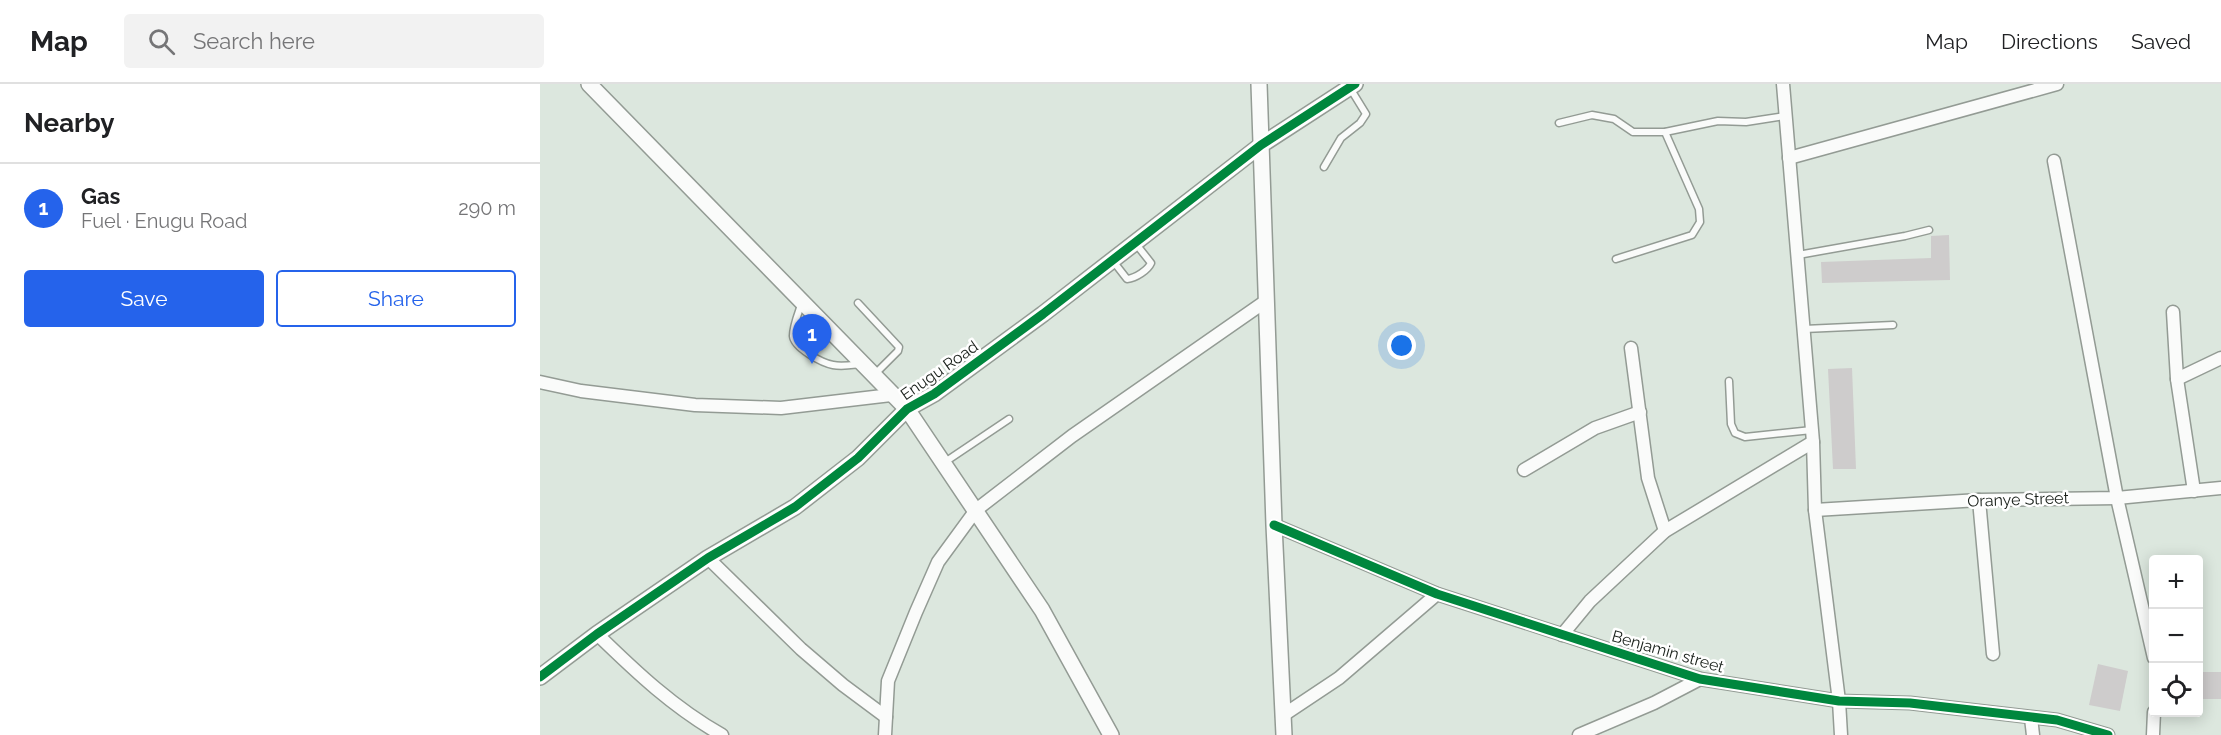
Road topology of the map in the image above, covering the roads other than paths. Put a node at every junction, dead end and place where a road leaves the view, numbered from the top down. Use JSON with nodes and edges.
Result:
{"nodes":[{"id":1,"x":588,"y":84,"type":"edge"},
{"id":2,"x":1259,"y":84,"type":"edge"},
{"id":3,"x":1783,"y":84,"type":"edge"},
{"id":4,"x":2057,"y":84,"type":"edge"},
{"id":5,"x":1352,"y":86,"type":"edge"},
{"id":6,"x":1785,"y":116,"type":"junction"},
{"id":7,"x":1559,"y":123,"type":"dead end"},
{"id":8,"x":1665,"y":132,"type":"junction"},
{"id":9,"x":1261,"y":145,"type":"junction"},
{"id":10,"x":1789,"y":158,"type":"junction"},
{"id":11,"x":2054,"y":161,"type":"dead end"},
{"id":12,"x":1324,"y":166,"type":"dead end"},
{"id":13,"x":1929,"y":230,"type":"dead end"},
{"id":14,"x":1136,"y":243,"type":"junction"},
{"id":15,"x":1797,"y":255,"type":"junction"},
{"id":16,"x":1616,"y":259,"type":"dead end"},
{"id":17,"x":1113,"y":261,"type":"junction"},
{"id":18,"x":802,"y":301,"type":"junction"},
{"id":19,"x":1266,"y":301,"type":"junction"},
{"id":20,"x":858,"y":303,"type":"dead end"},
{"id":21,"x":2173,"y":312,"type":"dead end"},
{"id":22,"x":1893,"y":325,"type":"dead end"},
{"id":23,"x":1803,"y":330,"type":"junction"},
{"id":24,"x":1631,"y":348,"type":"dead end"},
{"id":25,"x":2221,"y":358,"type":"edge"},
{"id":26,"x":869,"y":369,"type":"junction"},
{"id":27,"x":2177,"y":379,"type":"junction"},
{"id":28,"x":1729,"y":381,"type":"dead end"},
{"id":29,"x":540,"y":382,"type":"edge"},
{"id":30,"x":891,"y":395,"type":"junction"},
{"id":31,"x":908,"y":410,"type":"junction"},
{"id":32,"x":1640,"y":412,"type":"junction"},
{"id":33,"x":1009,"y":419,"type":"dead end"},
{"id":34,"x":1812,"y":436,"type":"junction"},
{"id":35,"x":944,"y":462,"type":"junction"},
{"id":36,"x":1524,"y":470,"type":"dead end"},
{"id":37,"x":2221,"y":488,"type":"edge"},
{"id":38,"x":2194,"y":491,"type":"junction"},
{"id":39,"x":2117,"y":498,"type":"junction"},
{"id":40,"x":1979,"y":500,"type":"junction"},
{"id":41,"x":976,"y":510,"type":"junction"},
{"id":42,"x":1815,"y":510,"type":"junction"},
{"id":43,"x":1274,"y":525,"type":"junction"},
{"id":44,"x":1665,"y":531,"type":"junction"},
{"id":45,"x":708,"y":558,"type":"junction"},
{"id":46,"x":1437,"y":594,"type":"junction"},
{"id":47,"x":597,"y":634,"type":"junction"},
{"id":48,"x":1562,"y":635,"type":"junction"},
{"id":49,"x":2149,"y":636,"type":"edge"},
{"id":50,"x":1993,"y":654,"type":"dead end"},
{"id":51,"x":540,"y":677,"type":"edge"},
{"id":52,"x":1700,"y":679,"type":"junction"},
{"id":53,"x":1839,"y":701,"type":"junction"},
{"id":54,"x":1282,"y":716,"type":"junction"},
{"id":55,"x":886,"y":717,"type":"junction"},
{"id":56,"x":2154,"y":717,"type":"edge"},
{"id":57,"x":2031,"y":718,"type":"junction"},
{"id":58,"x":722,"y":735,"type":"edge"},
{"id":59,"x":885,"y":735,"type":"edge"},
{"id":60,"x":1111,"y":735,"type":"edge"},
{"id":61,"x":1284,"y":735,"type":"edge"},
{"id":62,"x":1579,"y":735,"type":"edge"},
{"id":63,"x":1841,"y":735,"type":"edge"},
{"id":64,"x":2033,"y":735,"type":"edge"},
{"id":65,"x":2108,"y":735,"type":"edge"},
{"id":66,"x":2153,"y":735,"type":"edge"}],
"edges":[{"from":1,"to":18,"type":"street"},
{"from":2,"to":9,"type":"street"},
{"from":3,"to":6,"type":"street"},
{"from":4,"to":10,"type":"street"},
{"from":5,"to":9,"type":"street","name":"Enugu Road"},
{"from":5,"to":12,"type":"lane"},
{"from":6,"to":8,"type":"lane"},
{"from":6,"to":10,"type":"street"},
{"from":7,"to":8,"type":"lane"},
{"from":8,"to":16,"type":"lane"},
{"from":9,"to":14,"type":"street","name":"Enugu Road"},
{"from":9,"to":19,"type":"street"},
{"from":10,"to":15,"type":"street"},
{"from":11,"to":39,"type":"street"},
{"from":13,"to":15,"type":"lane"},
{"from":14,"to":17,"type":"street","name":"Enugu Road"},
{"from":14,"to":17,"type":"lane"},
{"from":15,"to":23,"type":"street"},
{"from":17,"to":31,"type":"street","name":"Enugu Road"},
{"from":18,"to":26,"type":"street"},
{"from":18,"to":26,"type":"lane"},
{"from":19,"to":41,"type":"street"},
{"from":19,"to":43,"type":"street"},
{"from":20,"to":26,"type":"lane"},
{"from":21,"to":27,"type":"street"},
{"from":22,"to":23,"type":"lane"},
{"from":23,"to":34,"type":"street"},
{"from":24,"to":32,"type":"street"},
{"from":25,"to":27,"type":"street"},
{"from":26,"to":30,"type":"street"},
{"from":27,"to":38,"type":"street"},
{"from":28,"to":34,"type":"lane"},
{"from":29,"to":30,"type":"street"},
{"from":30,"to":31,"type":"street"},
{"from":31,"to":35,"type":"street"},
{"from":31,"to":45,"type":"street","name":"Enugu Road"},
{"from":32,"to":36,"type":"street"},
{"from":32,"to":44,"type":"street"},
{"from":33,"to":35,"type":"lane"},
{"from":34,"to":42,"type":"street"},
{"from":34,"to":44,"type":"street"},
{"from":35,"to":41,"type":"street"},
{"from":37,"to":38,"type":"street","name":"Oranye Street"},
{"from":38,"to":39,"type":"street","name":"Oranye Street"},
{"from":39,"to":40,"type":"street","name":"Oranye Street"},
{"from":39,"to":49,"type":"street"},
{"from":40,"to":42,"type":"street","name":"Oranye Street"},
{"from":40,"to":50,"type":"street"},
{"from":41,"to":55,"type":"street"},
{"from":41,"to":60,"type":"street"},
{"from":42,"to":53,"type":"street"},
{"from":43,"to":46,"type":"street","name":"Benjamin street"},
{"from":43,"to":54,"type":"street"},
{"from":44,"to":48,"type":"street"},
{"from":45,"to":47,"type":"street","name":"Enugu Road"},
{"from":45,"to":55,"type":"street"},
{"from":46,"to":48,"type":"street","name":"Benjamin street"},
{"from":46,"to":54,"type":"street"},
{"from":47,"to":51,"type":"street","name":"Enugu Road"},
{"from":47,"to":58,"type":"street"},
{"from":48,"to":52,"type":"street","name":"Benjamin street"},
{"from":52,"to":53,"type":"street","name":"Benjamin street"},
{"from":52,"to":62,"type":"street"},
{"from":53,"to":57,"type":"street","name":"Benjamin street"},
{"from":53,"to":63,"type":"street"},
{"from":54,"to":61,"type":"street"},
{"from":55,"to":59,"type":"street"},
{"from":56,"to":66,"type":"street"},
{"from":57,"to":64,"type":"street"},
{"from":57,"to":65,"type":"street","name":"Benjamin street"}]}
